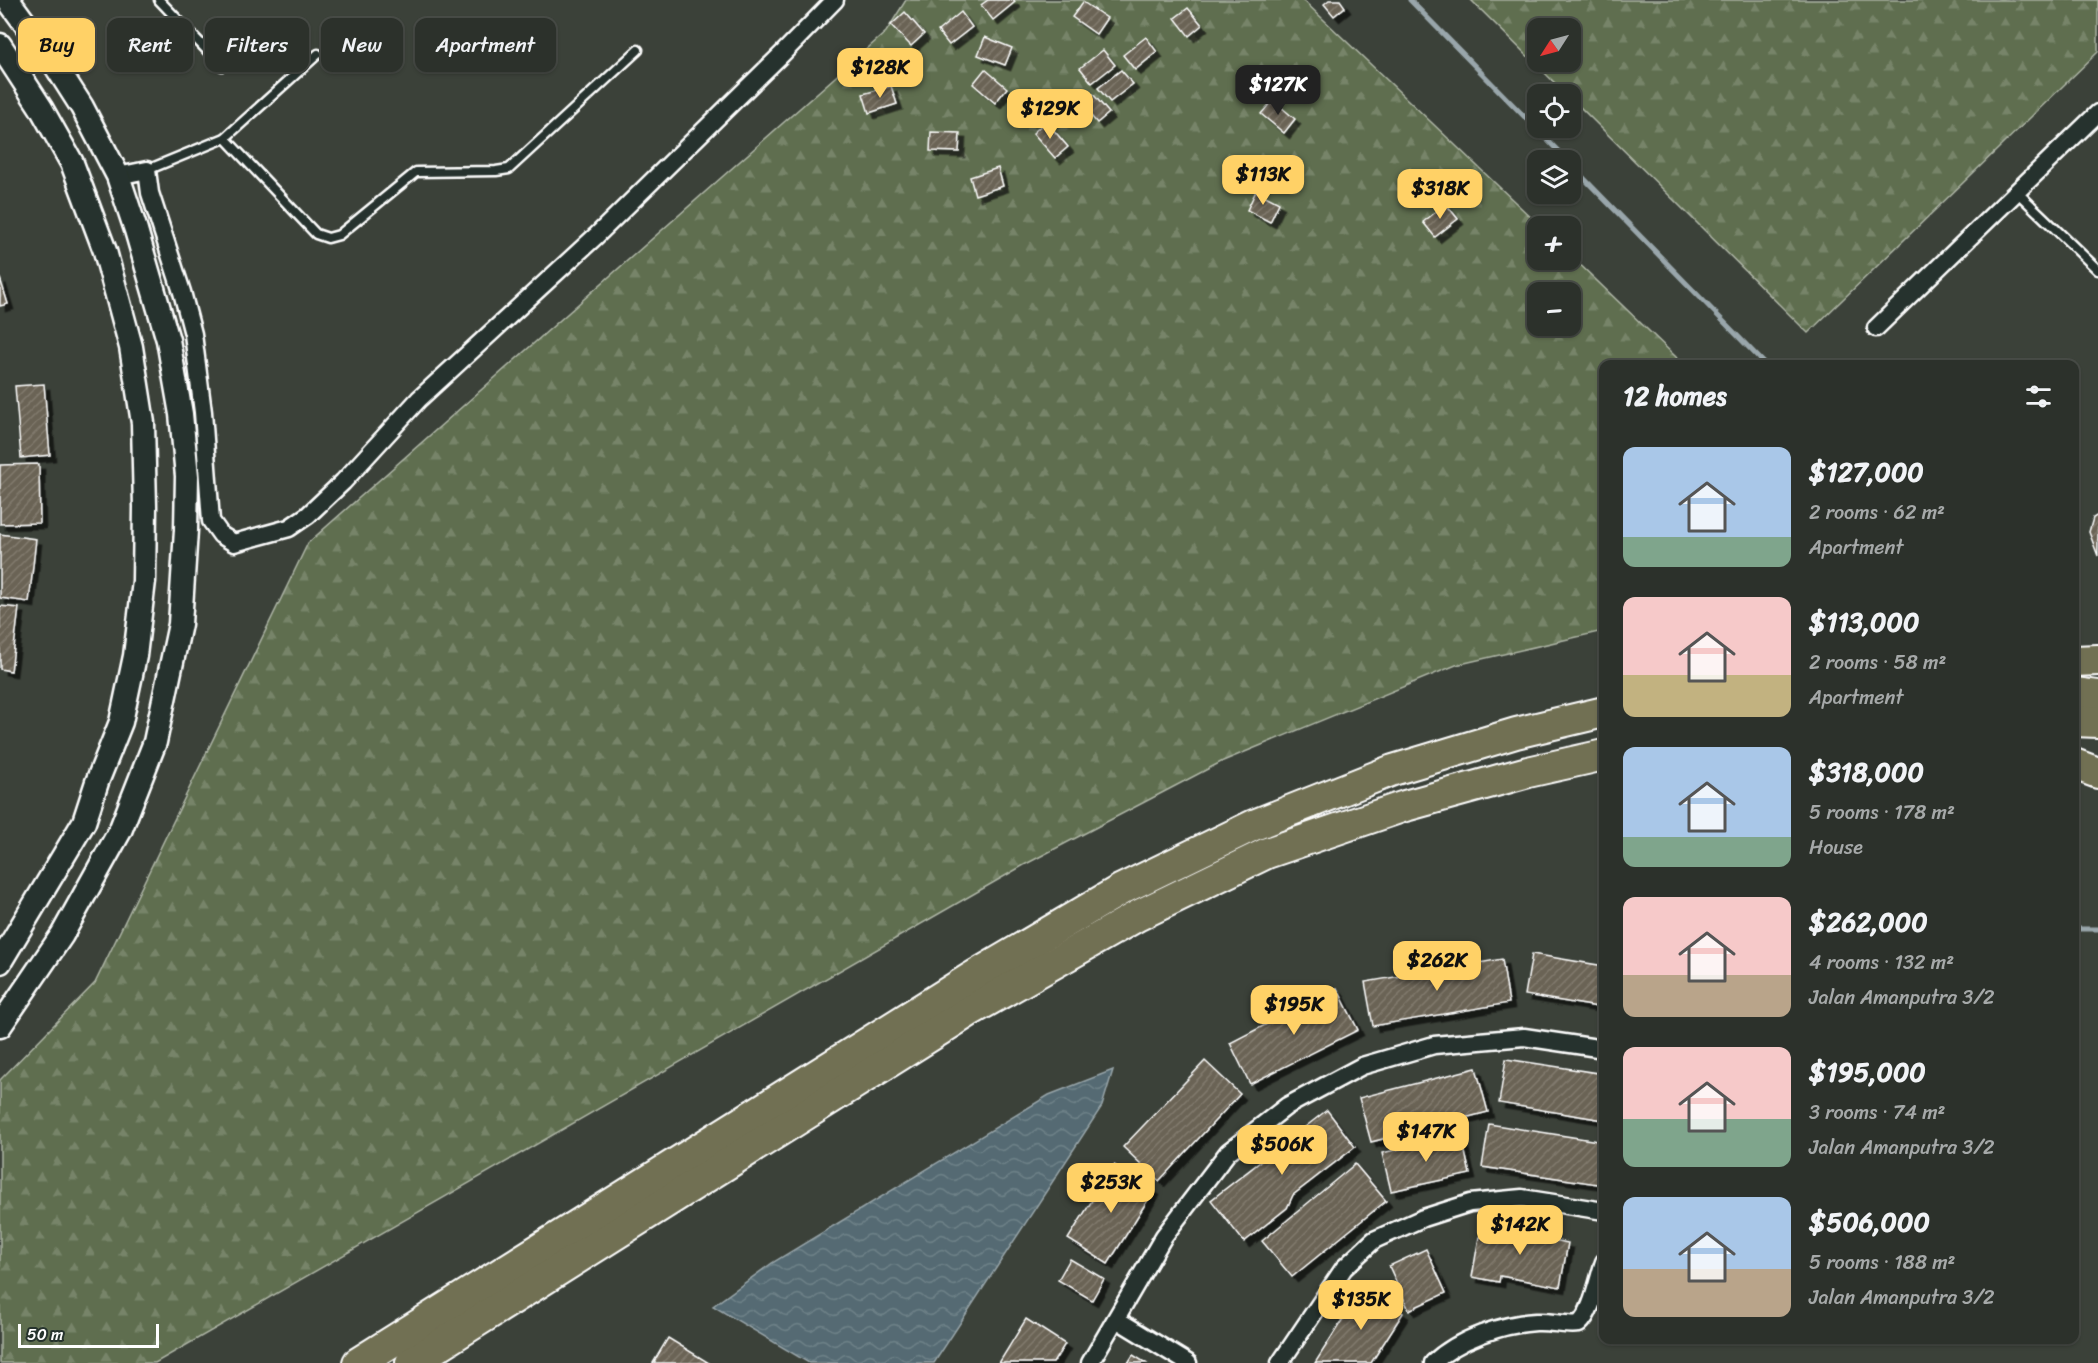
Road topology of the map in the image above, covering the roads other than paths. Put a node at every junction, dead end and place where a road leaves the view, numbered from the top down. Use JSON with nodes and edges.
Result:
{"nodes":[{"id":1,"x":8,"y":0,"type":"edge"},
{"id":2,"x":159,"y":0,"type":"edge"},
{"id":3,"x":835,"y":0,"type":"edge"},
{"id":4,"x":0,"y":45,"type":"edge"},
{"id":5,"x":205,"y":48,"type":"edge"},
{"id":6,"x":638,"y":50,"type":"dead end"},
{"id":7,"x":318,"y":54,"type":"dead end"},
{"id":8,"x":2098,"y":113,"type":"edge"},
{"id":9,"x":225,"y":138,"type":"junction"},
{"id":10,"x":147,"y":170,"type":"junction"},
{"id":11,"x":118,"y":176,"type":"junction"},
{"id":12,"x":2017,"y":192,"type":"junction"},
{"id":13,"x":2098,"y":270,"type":"edge"},
{"id":14,"x":1876,"y":328,"type":"dead end"},
{"id":15,"x":2098,"y":660,"type":"edge"},
{"id":16,"x":2079,"y":661,"type":"edge"},
{"id":17,"x":2079,"y":694,"type":"edge"},
{"id":18,"x":2098,"y":696,"type":"edge"},
{"id":19,"x":1599,"y":713,"type":"edge"},
{"id":20,"x":2079,"y":721,"type":"edge"},
{"id":21,"x":2098,"y":722,"type":"edge"},
{"id":22,"x":1599,"y":756,"type":"edge"},
{"id":23,"x":2079,"y":766,"type":"edge"},
{"id":24,"x":2098,"y":773,"type":"edge"},
{"id":25,"x":0,"y":962,"type":"edge"},
{"id":26,"x":0,"y":1026,"type":"edge"},
{"id":27,"x":1599,"y":1048,"type":"edge"},
{"id":28,"x":1599,"y":1210,"type":"edge"},
{"id":29,"x":1599,"y":1278,"type":"edge"},
{"id":30,"x":1116,"y":1319,"type":"junction"},
{"id":31,"x":358,"y":1363,"type":"edge"},
{"id":32,"x":411,"y":1363,"type":"edge"},
{"id":33,"x":1090,"y":1363,"type":"edge"},
{"id":34,"x":1188,"y":1363,"type":"edge"},
{"id":35,"x":1280,"y":1363,"type":"edge"},
{"id":36,"x":1432,"y":1363,"type":"edge"}],
"edges":[{"from":1,"to":11,"type":"main road"},
{"from":2,"to":5,"type":"lane"},
{"from":3,"to":10,"type":"street"},
{"from":4,"to":25,"type":"main road"},
{"from":6,"to":9,"type":"lane"},
{"from":7,"to":9,"type":"lane"},
{"from":8,"to":12,"type":"street"},
{"from":9,"to":10,"type":"lane"},
{"from":10,"to":11,"type":"street"},
{"from":11,"to":26,"type":"main road"},
{"from":12,"to":13,"type":"lane"},
{"from":12,"to":14,"type":"street"},
{"from":15,"to":16,"type":"highway"},
{"from":17,"to":18,"type":"highway"},
{"from":19,"to":31,"type":"highway"},
{"from":20,"to":21,"type":"highway"},
{"from":22,"to":32,"type":"highway"},
{"from":23,"to":24,"type":"highway"},
{"from":27,"to":30,"type":"street"},
{"from":28,"to":35,"type":"street"},
{"from":29,"to":36,"type":"street"},
{"from":30,"to":33,"type":"street"},
{"from":30,"to":34,"type":"street"}]}
